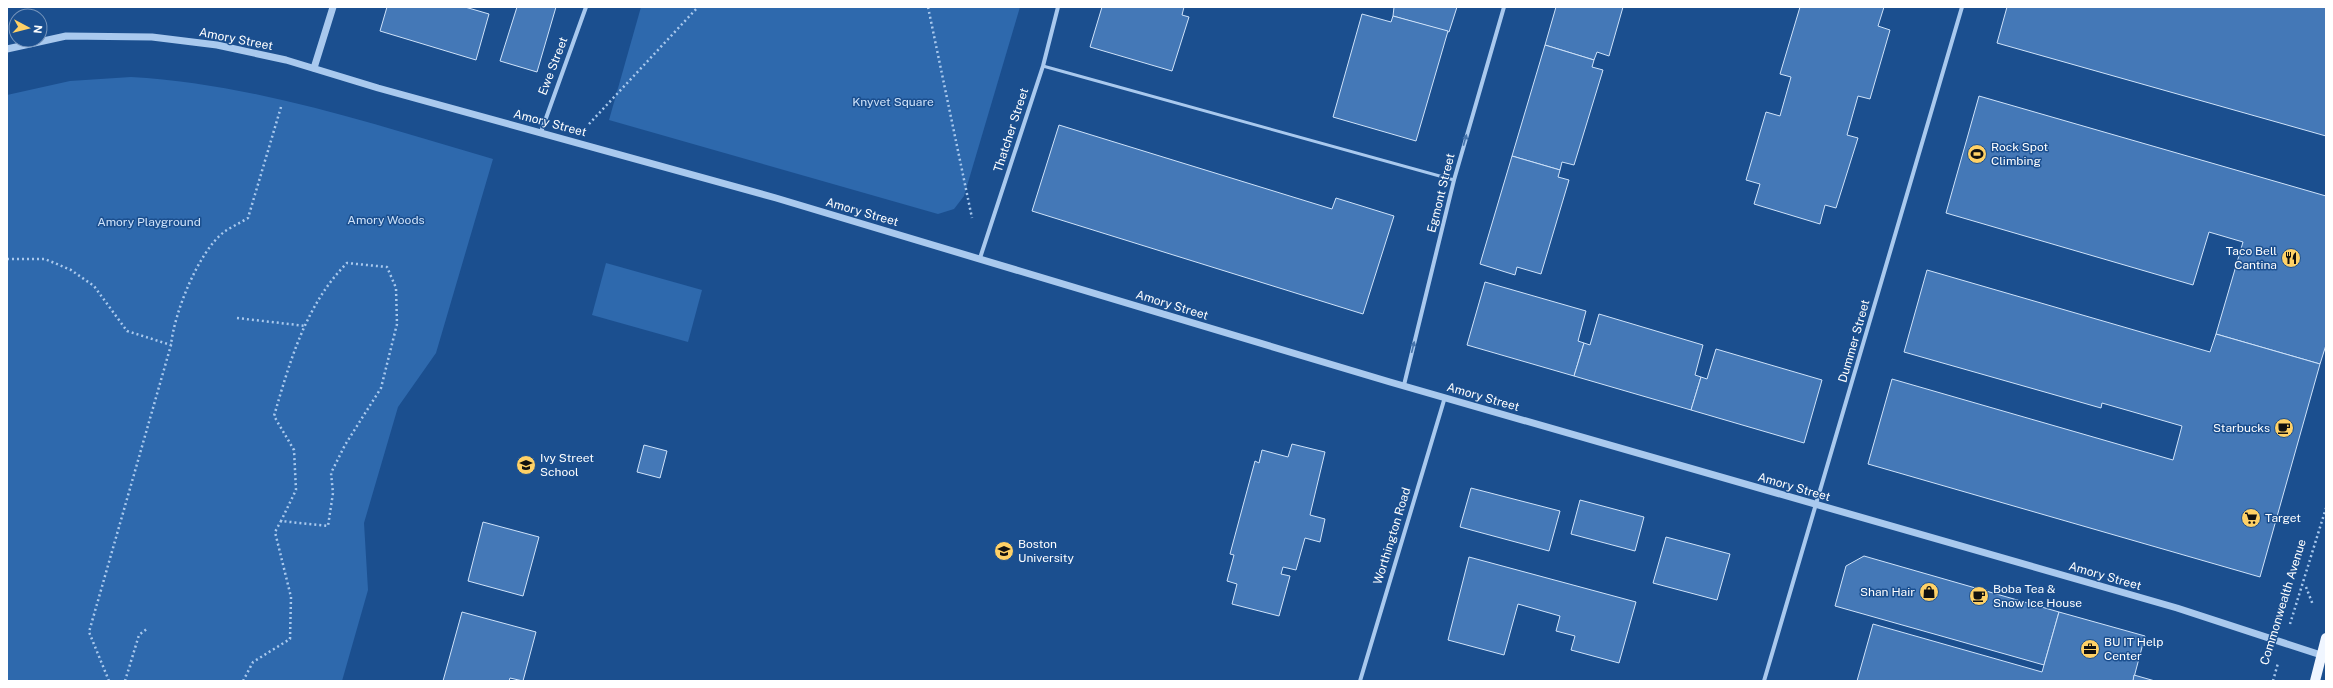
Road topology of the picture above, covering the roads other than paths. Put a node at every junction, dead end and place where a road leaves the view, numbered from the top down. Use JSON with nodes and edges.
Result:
{"nodes":[{"id":1,"x":333,"y":7,"type":"edge"},
{"id":2,"x":586,"y":7,"type":"edge"},
{"id":3,"x":1058,"y":7,"type":"edge"},
{"id":4,"x":1504,"y":7,"type":"edge"},
{"id":5,"x":1962,"y":7,"type":"edge"},
{"id":6,"x":7,"y":49,"type":"edge"},
{"id":7,"x":1043,"y":66,"type":"junction"},
{"id":8,"x":314,"y":68,"type":"junction"},
{"id":9,"x":540,"y":132,"type":"junction"},
{"id":10,"x":1454,"y":180,"type":"junction"},
{"id":11,"x":980,"y":258,"type":"junction"},
{"id":12,"x":1404,"y":385,"type":"junction"},
{"id":13,"x":1445,"y":397,"type":"junction"},
{"id":14,"x":1816,"y":505,"type":"junction"},
{"id":15,"x":2326,"y":638,"type":"edge"},
{"id":16,"x":2321,"y":655,"type":"junction"},
{"id":17,"x":1360,"y":681,"type":"edge"},
{"id":18,"x":1764,"y":681,"type":"edge"},
{"id":19,"x":2314,"y":681,"type":"edge"}],
"edges":[{"from":1,"to":8,"type":"street"},
{"from":2,"to":9,"type":"street","name":"Ewe Street"},
{"from":3,"to":7,"type":"street","name":"Thatcher Street"},
{"from":10,"to":4,"type":"street","name":"Egmont Street","one_way":true},
{"from":5,"to":14,"type":"street","name":"Dummer Street"},
{"from":6,"to":8,"type":"street","name":"Amory Street"},
{"from":7,"to":10,"type":"lane"},
{"from":7,"to":11,"type":"street","name":"Thatcher Street"},
{"from":8,"to":9,"type":"street","name":"Amory Street"},
{"from":9,"to":11,"type":"street","name":"Amory Street"},
{"from":12,"to":10,"type":"street","name":"Egmont Street","one_way":true},
{"from":11,"to":12,"type":"street","name":"Amory Street"},
{"from":12,"to":13,"type":"street","name":"Amory Street"},
{"from":13,"to":14,"type":"street","name":"Amory Street"},
{"from":13,"to":17,"type":"street","name":"Worthington Road"},
{"from":14,"to":16,"type":"street","name":"Amory Street"},
{"from":14,"to":18,"type":"street","name":"Dummer Street"},
{"from":15,"to":16,"type":"main road"},
{"from":16,"to":19,"type":"main road"}]}
